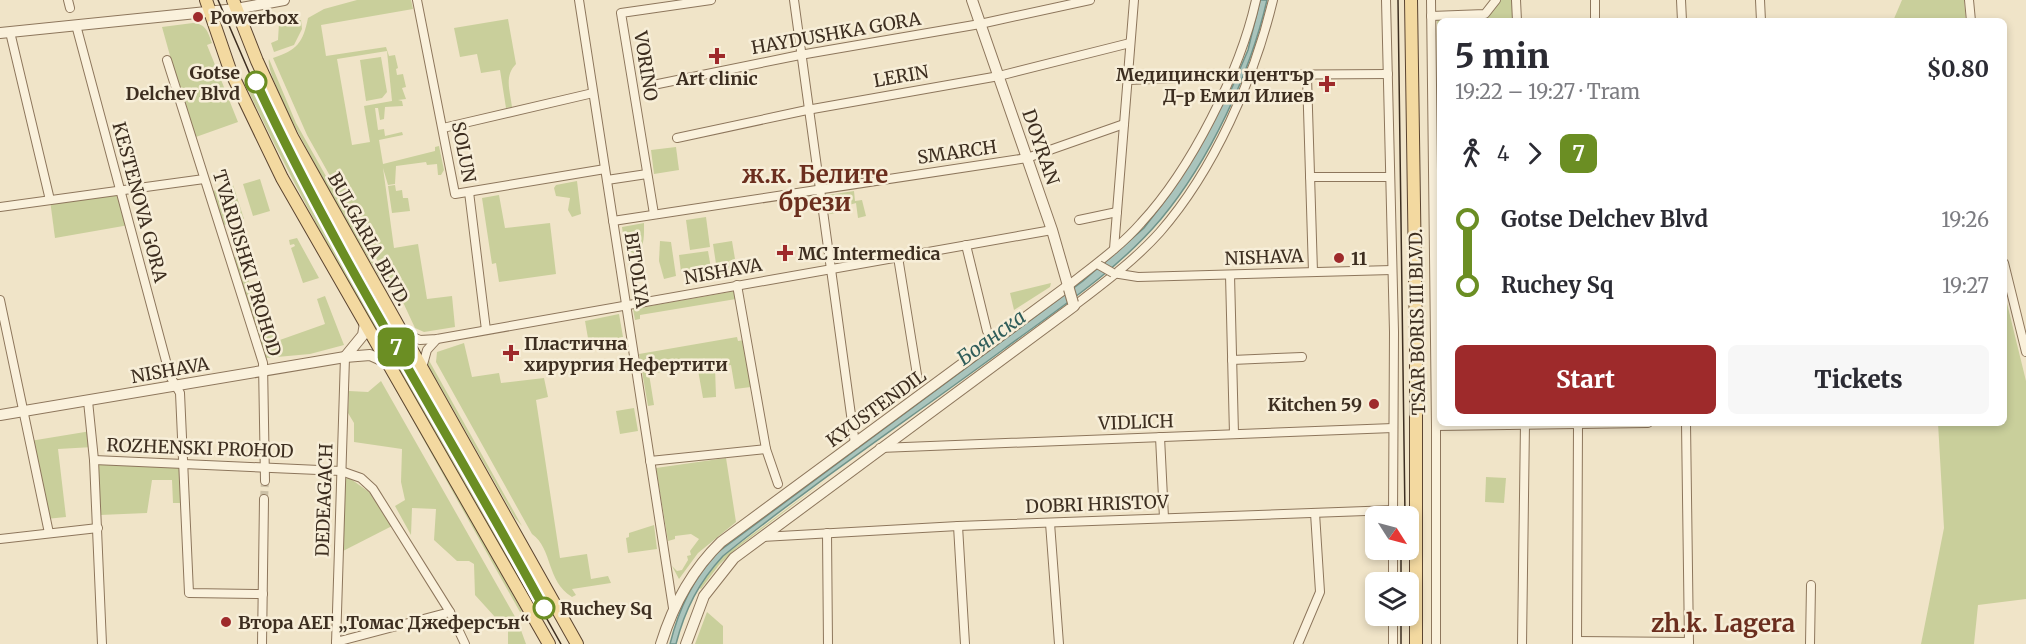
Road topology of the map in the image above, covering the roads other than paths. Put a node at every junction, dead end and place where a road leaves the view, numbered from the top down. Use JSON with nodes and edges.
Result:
{"nodes":[{"id":1,"x":284,"y":0,"type":"edge"},
{"id":2,"x":417,"y":0,"type":"edge"},
{"id":3,"x":579,"y":0,"type":"edge"},
{"id":4,"x":711,"y":0,"type":"edge"},
{"id":5,"x":794,"y":0,"type":"edge"},
{"id":6,"x":972,"y":0,"type":"edge"},
{"id":7,"x":1090,"y":0,"type":"edge"},
{"id":8,"x":1134,"y":0,"type":"edge"},
{"id":9,"x":1256,"y":0,"type":"edge"},
{"id":10,"x":1273,"y":0,"type":"edge"},
{"id":11,"x":1386,"y":0,"type":"edge"},
{"id":12,"x":1411,"y":0,"type":"edge"},
{"id":13,"x":1431,"y":0,"type":"edge"},
{"id":14,"x":1496,"y":0,"type":"edge"},
{"id":15,"x":1516,"y":0,"type":"edge"},
{"id":16,"x":1595,"y":0,"type":"edge"},
{"id":17,"x":1681,"y":0,"type":"edge"},
{"id":18,"x":1760,"y":0,"type":"edge"},
{"id":19,"x":1969,"y":0,"type":"edge"},
{"id":20,"x":235,"y":4,"type":"edge"},
{"id":21,"x":208,"y":6,"type":"edge"},
{"id":22,"x":1431,"y":16,"type":"junction"},
{"id":23,"x":1517,"y":18,"type":"edge"},
{"id":24,"x":1595,"y":18,"type":"edge"},
{"id":25,"x":1682,"y":18,"type":"edge"},
{"id":26,"x":1761,"y":18,"type":"edge"},
{"id":27,"x":1971,"y":18,"type":"edge"},
{"id":28,"x":980,"y":24,"type":"junction"},
{"id":29,"x":76,"y":25,"type":"junction"},
{"id":30,"x":5,"y":32,"type":"edge"},
{"id":31,"x":1130,"y":43,"type":"junction"},
{"id":32,"x":800,"y":55,"type":"junction"},
{"id":33,"x":167,"y":60,"type":"dead end"},
{"id":34,"x":1388,"y":74,"type":"junction"},
{"id":35,"x":1436,"y":74,"type":"edge"},
{"id":36,"x":1251,"y":75,"type":"junction"},
{"id":37,"x":999,"y":76,"type":"junction"},
{"id":38,"x":1232,"y":76,"type":"junction"},
{"id":39,"x":1307,"y":77,"type":"junction"},
{"id":40,"x":1128,"y":80,"type":"junction"},
{"id":41,"x":658,"y":84,"type":"dead end"},
{"id":42,"x":593,"y":93,"type":"junction"},
{"id":43,"x":807,"y":110,"type":"junction"},
{"id":44,"x":1124,"y":124,"type":"junction"},
{"id":45,"x":443,"y":128,"type":"junction"},
{"id":46,"x":677,"y":138,"type":"dead end"},
{"id":47,"x":1027,"y":158,"type":"junction"},
{"id":48,"x":605,"y":169,"type":"junction"},
{"id":49,"x":647,"y":174,"type":"junction"},
{"id":50,"x":1310,"y":177,"type":"junction"},
{"id":51,"x":1390,"y":177,"type":"junction"},
{"id":52,"x":204,"y":179,"type":"junction"},
{"id":53,"x":606,"y":180,"type":"junction"},
{"id":54,"x":819,"y":189,"type":"junction"},
{"id":55,"x":120,"y":192,"type":"junction"},
{"id":56,"x":469,"y":192,"type":"junction"},
{"id":57,"x":50,"y":200,"type":"junction"},
{"id":58,"x":0,"y":207,"type":"edge"},
{"id":59,"x":1117,"y":212,"type":"junction"},
{"id":60,"x":654,"y":214,"type":"junction"},
{"id":61,"x":1079,"y":219,"type":"dead end"},
{"id":62,"x":613,"y":221,"type":"junction"},
{"id":63,"x":1052,"y":230,"type":"junction"},
{"id":64,"x":966,"y":245,"type":"junction"},
{"id":65,"x":1114,"y":249,"type":"junction"},
{"id":66,"x":898,"y":257,"type":"junction"},
{"id":67,"x":1129,"y":262,"type":"junction"},
{"id":68,"x":1098,"y":264,"type":"junction"},
{"id":69,"x":830,"y":269,"type":"junction"},
{"id":70,"x":1437,"y":269,"type":"edge"},
{"id":71,"x":1392,"y":270,"type":"junction"},
{"id":72,"x":1313,"y":272,"type":"junction"},
{"id":73,"x":1114,"y":274,"type":"junction"},
{"id":74,"x":1230,"y":275,"type":"junction"},
{"id":75,"x":2007,"y":275,"type":"edge"},
{"id":76,"x":1138,"y":277,"type":"junction"},
{"id":77,"x":737,"y":285,"type":"junction"},
{"id":78,"x":1068,"y":287,"type":"junction"},
{"id":79,"x":0,"y":300,"type":"edge"},
{"id":80,"x":1073,"y":304,"type":"junction"},
{"id":81,"x":626,"y":305,"type":"junction"},
{"id":82,"x":364,"y":323,"type":"junction"},
{"id":83,"x":486,"y":330,"type":"junction"},
{"id":84,"x":401,"y":331,"type":"junction"},
{"id":85,"x":987,"y":331,"type":"dead end"},
{"id":86,"x":437,"y":339,"type":"junction"},
{"id":87,"x":2026,"y":352,"type":"edge"},
{"id":88,"x":345,"y":357,"type":"junction"},
{"id":89,"x":1302,"y":357,"type":"dead end"},
{"id":90,"x":1232,"y":360,"type":"junction"},
{"id":91,"x":388,"y":363,"type":"junction"},
{"id":92,"x":422,"y":368,"type":"junction"},
{"id":93,"x":263,"y":371,"type":"junction"},
{"id":94,"x":918,"y":381,"type":"dead end"},
{"id":95,"x":176,"y":386,"type":"junction"},
{"id":96,"x":87,"y":401,"type":"junction"},
{"id":97,"x":24,"y":411,"type":"junction"},
{"id":98,"x":0,"y":415,"type":"edge"},
{"id":99,"x":912,"y":425,"type":"junction"},
{"id":100,"x":1436,"y":426,"type":"joint"},
{"id":101,"x":1525,"y":426,"type":"edge"},
{"id":102,"x":1578,"y":426,"type":"edge"},
{"id":103,"x":1686,"y":426,"type":"edge"},
{"id":104,"x":1394,"y":428,"type":"junction"},
{"id":105,"x":1234,"y":434,"type":"junction"},
{"id":106,"x":1160,"y":437,"type":"junction"},
{"id":107,"x":855,"y":444,"type":"junction"},
{"id":108,"x":914,"y":447,"type":"junction"},
{"id":109,"x":880,"y":448,"type":"junction"},
{"id":110,"x":766,"y":449,"type":"junction"},
{"id":111,"x":94,"y":460,"type":"junction"},
{"id":112,"x":650,"y":461,"type":"junction"},
{"id":113,"x":185,"y":465,"type":"junction"},
{"id":114,"x":265,"y":468,"type":"junction"},
{"id":115,"x":341,"y":471,"type":"junction"},
{"id":116,"x":265,"y":481,"type":"tunnel mouth"},
{"id":117,"x":778,"y":484,"type":"dead end"},
{"id":118,"x":264,"y":499,"type":"tunnel mouth"},
{"id":119,"x":1393,"y":506,"type":"edge"},
{"id":120,"x":1315,"y":513,"type":"junction"},
{"id":121,"x":1365,"y":513,"type":"edge"},
{"id":122,"x":789,"y":516,"type":"junction"},
{"id":123,"x":1164,"y":518,"type":"junction"},
{"id":124,"x":1050,"y":523,"type":"junction"},
{"id":125,"x":958,"y":526,"type":"junction"},
{"id":126,"x":98,"y":528,"type":"junction"},
{"id":127,"x":49,"y":533,"type":"junction"},
{"id":128,"x":827,"y":533,"type":"junction"},
{"id":129,"x":802,"y":535,"type":"junction"},
{"id":130,"x":762,"y":537,"type":"junction"},
{"id":131,"x":0,"y":539,"type":"edge"},
{"id":132,"x":669,"y":580,"type":"junction"},
{"id":133,"x":686,"y":585,"type":"junction"},
{"id":134,"x":1811,"y":585,"type":"dead end"},
{"id":135,"x":263,"y":594,"type":"junction"},
{"id":136,"x":673,"y":608,"type":"junction"},
{"id":137,"x":450,"y":612,"type":"junction"},
{"id":138,"x":1393,"y":626,"type":"edge"},
{"id":139,"x":336,"y":643,"type":"edge"},
{"id":140,"x":1577,"y":643,"type":"edge"},
{"id":141,"x":1689,"y":643,"type":"edge"},
{"id":142,"x":102,"y":644,"type":"edge"},
{"id":143,"x":262,"y":644,"type":"edge"},
{"id":144,"x":465,"y":644,"type":"edge"},
{"id":145,"x":549,"y":644,"type":"edge"},
{"id":146,"x":577,"y":644,"type":"edge"},
{"id":147,"x":661,"y":644,"type":"edge"},
{"id":148,"x":686,"y":644,"type":"edge"},
{"id":149,"x":828,"y":644,"type":"edge"},
{"id":150,"x":964,"y":644,"type":"edge"},
{"id":151,"x":1059,"y":644,"type":"edge"},
{"id":152,"x":1298,"y":644,"type":"edge"},
{"id":153,"x":1393,"y":644,"type":"edge"},
{"id":154,"x":1416,"y":644,"type":"edge"},
{"id":155,"x":1436,"y":644,"type":"edge"},
{"id":156,"x":1522,"y":644,"type":"edge"},
{"id":157,"x":1810,"y":644,"type":"edge"}],
"edges":[{"from":1,"to":20,"type":"street"},
{"from":2,"to":45,"type":"street","name":"SOLUN"},
{"from":3,"to":42,"type":"street","name":"BITOLYA"},
{"from":4,"to":49,"type":"street","name":"VORINO"},
{"from":5,"to":32,"type":"street"},
{"from":6,"to":28,"type":"street","name":"DOYRAN"},
{"from":7,"to":28,"type":"street","name":"HAYDUSHKA GORA"},
{"from":8,"to":31,"type":"street"},
{"from":9,"to":38,"type":"street","name":"KYUSTENDIL"},
{"from":10,"to":36,"type":"street","name":"KYUSTENDIL"},
{"from":11,"to":34,"type":"street","name":"TSAR BORIS III BLVD."},
{"from":12,"to":154,"type":"main road","name":"TSAR BORIS III BLVD."},
{"from":13,"to":22,"type":"street","name":"TSAR BORIS III BLVD."},
{"from":14,"to":22,"type":"street"},
{"from":15,"to":23,"type":"street"},
{"from":16,"to":24,"type":"street"},
{"from":17,"to":25,"type":"street"},
{"from":18,"to":26,"type":"street"},
{"from":19,"to":27,"type":"street"},
{"from":20,"to":21,"type":"street"},
{"from":20,"to":84,"type":"main road","name":"BULGARIA BLVD."},
{"from":21,"to":29,"type":"street"},
{"from":21,"to":82,"type":"main road"},
{"from":22,"to":35,"type":"street","name":"TSAR BORIS III BLVD."},
{"from":28,"to":32,"type":"street","name":"HAYDUSHKA GORA"},
{"from":28,"to":37,"type":"street","name":"DOYRAN"},
{"from":29,"to":30,"type":"street"},
{"from":29,"to":55,"type":"street","name":"KESTENOVA GORA"},
{"from":30,"to":57,"type":"street"},
{"from":31,"to":37,"type":"street","name":"LERIN"},
{"from":31,"to":40,"type":"street"},
{"from":32,"to":41,"type":"street","name":"HAYDUSHKA GORA"},
{"from":32,"to":43,"type":"street"},
{"from":33,"to":52,"type":"street","name":"TVARDISHKI PROHOD"},
{"from":34,"to":39,"type":"street"},
{"from":34,"to":51,"type":"street","name":"TSAR BORIS III BLVD."},
{"from":35,"to":70,"type":"street","name":"TSAR BORIS III BLVD."},
{"from":36,"to":39,"type":"street"},
{"from":36,"to":67,"type":"street","name":"KYUSTENDIL"},
{"from":37,"to":43,"type":"street","name":"LERIN"},
{"from":37,"to":47,"type":"street","name":"DOYRAN"},
{"from":38,"to":40,"type":"street"},
{"from":38,"to":65,"type":"street","name":"KYUSTENDIL"},
{"from":39,"to":50,"type":"street"},
{"from":40,"to":44,"type":"street"},
{"from":42,"to":45,"type":"street"},
{"from":42,"to":48,"type":"street","name":"BITOLYA"},
{"from":43,"to":46,"type":"street","name":"LERIN"},
{"from":43,"to":54,"type":"street"},
{"from":44,"to":47,"type":"street","name":"SMARCH"},
{"from":44,"to":59,"type":"street"},
{"from":45,"to":56,"type":"street","name":"SOLUN"},
{"from":47,"to":54,"type":"street","name":"SMARCH"},
{"from":47,"to":63,"type":"street","name":"DOYRAN"},
{"from":48,"to":53,"type":"street","name":"BITOLYA"},
{"from":48,"to":56,"type":"street"},
{"from":49,"to":53,"type":"street"},
{"from":49,"to":60,"type":"street"},
{"from":50,"to":51,"type":"street"},
{"from":50,"to":72,"type":"street"},
{"from":51,"to":71,"type":"street","name":"TSAR BORIS III BLVD."},
{"from":52,"to":55,"type":"street"},
{"from":52,"to":93,"type":"street","name":"TVARDISHKI PROHOD"},
{"from":53,"to":62,"type":"street","name":"BITOLYA"},
{"from":54,"to":60,"type":"street","name":"SMARCH"},
{"from":54,"to":69,"type":"street"},
{"from":55,"to":57,"type":"street"},
{"from":55,"to":95,"type":"street","name":"KESTENOVA GORA"},
{"from":56,"to":83,"type":"street","name":"SOLUN"},
{"from":57,"to":58,"type":"street"},
{"from":59,"to":61,"type":"street"},
{"from":59,"to":65,"type":"street"},
{"from":60,"to":62,"type":"street","name":"SMARCH"},
{"from":62,"to":81,"type":"street","name":"BITOLYA"},
{"from":63,"to":64,"type":"street","name":"NISHAVA"},
{"from":63,"to":78,"type":"street","name":"DOYRAN"},
{"from":64,"to":66,"type":"street","name":"NISHAVA"},
{"from":64,"to":85,"type":"street"},
{"from":65,"to":68,"type":"street","name":"KYUSTENDIL"},
{"from":66,"to":69,"type":"street","name":"NISHAVA"},
{"from":66,"to":94,"type":"street"},
{"from":67,"to":73,"type":"street","name":"KYUSTENDIL"},
{"from":67,"to":76,"type":"street"},
{"from":68,"to":73,"type":"street","name":"NISHAVA","bridge":true},
{"from":68,"to":78,"type":"street","name":"KYUSTENDIL"},
{"from":69,"to":77,"type":"street","name":"NISHAVA"},
{"from":69,"to":107,"type":"street"},
{"from":70,"to":100,"type":"street","name":"TSAR BORIS III BLVD."},
{"from":71,"to":72,"type":"street","name":"NISHAVA"},
{"from":71,"to":104,"type":"street","name":"TSAR BORIS III BLVD."},
{"from":72,"to":74,"type":"street","name":"NISHAVA"},
{"from":73,"to":76,"type":"street","name":"NISHAVA"},
{"from":73,"to":80,"type":"street","name":"KYUSTENDIL"},
{"from":74,"to":76,"type":"street","name":"NISHAVA"},
{"from":74,"to":90,"type":"street"},
{"from":75,"to":87,"type":"street"},
{"from":77,"to":81,"type":"street","name":"NISHAVA"},
{"from":77,"to":110,"type":"street"},
{"from":78,"to":80,"type":"street","name":"DOYRAN","bridge":true},
{"from":78,"to":107,"type":"street","name":"KYUSTENDIL"},
{"from":79,"to":97,"type":"street"},
{"from":80,"to":99,"type":"street","name":"KYUSTENDIL"},
{"from":81,"to":83,"type":"street","name":"NISHAVA"},
{"from":81,"to":112,"type":"street","name":"BITOLYA"},
{"from":82,"to":88,"type":"street"},
{"from":82,"to":91,"type":"main road"},
{"from":83,"to":86,"type":"street","name":"NISHAVA"},
{"from":84,"to":86,"type":"street","name":"NISHAVA"},
{"from":84,"to":92,"type":"main road","name":"BULGARIA BLVD."},
{"from":86,"to":92,"type":"street"},
{"from":88,"to":91,"type":"street","name":"NISHAVA"},
{"from":88,"to":93,"type":"street","name":"NISHAVA"},
{"from":88,"to":115,"type":"street","name":"DEDEAGACH"},
{"from":89,"to":90,"type":"street"},
{"from":90,"to":105,"type":"street"},
{"from":91,"to":145,"type":"main road"},
{"from":92,"to":146,"type":"main road","name":"BULGARIA BLVD."},
{"from":93,"to":95,"type":"street","name":"NISHAVA"},
{"from":93,"to":114,"type":"street","name":"TVARDISHKI PROHOD"},
{"from":95,"to":96,"type":"street","name":"NISHAVA"},
{"from":95,"to":113,"type":"street","name":"KESTENOVA GORA"},
{"from":96,"to":97,"type":"street","name":"NISHAVA"},
{"from":96,"to":111,"type":"street"},
{"from":97,"to":98,"type":"street","name":"NISHAVA"},
{"from":97,"to":127,"type":"street"},
{"from":99,"to":108,"type":"street"},
{"from":99,"to":109,"type":"street","name":"KYUSTENDIL"},
{"from":100,"to":155,"type":"street","name":"TSAR BORIS III BLVD."},
{"from":101,"to":156,"type":"street"},
{"from":102,"to":140,"type":"street"},
{"from":103,"to":141,"type":"street"},
{"from":104,"to":105,"type":"street","name":"VIDLICH"},
{"from":104,"to":119,"type":"street","name":"TSAR BORIS III BLVD."},
{"from":105,"to":106,"type":"street","name":"VIDLICH"},
{"from":106,"to":108,"type":"street","name":"VIDLICH"},
{"from":106,"to":123,"type":"street"},
{"from":107,"to":133,"type":"street","name":"KYUSTENDIL"},
{"from":108,"to":109,"type":"street","name":"VIDLICH"},
{"from":109,"to":122,"type":"street","name":"KYUSTENDIL"},
{"from":110,"to":112,"type":"street"},
{"from":110,"to":117,"type":"street"},
{"from":111,"to":113,"type":"street","name":"ROZHENSKI PROHOD"},
{"from":111,"to":126,"type":"street"},
{"from":112,"to":132,"type":"street","name":"BITOLYA"},
{"from":113,"to":114,"type":"street","name":"ROZHENSKI PROHOD"},
{"from":113,"to":135,"type":"street","name":"KESTENOVA GORA"},
{"from":114,"to":115,"type":"street","name":"ROZHENSKI PROHOD"},
{"from":114,"to":116,"type":"street","name":"TVARDISHKI PROHOD"},
{"from":115,"to":137,"type":"street"},
{"from":115,"to":139,"type":"street","name":"DEDEAGACH"},
{"from":118,"to":135,"type":"street"},
{"from":120,"to":121,"type":"street","name":"DOBRI HRISTOV"},
{"from":120,"to":123,"type":"street","name":"DOBRI HRISTOV"},
{"from":120,"to":152,"type":"street"},
{"from":122,"to":129,"type":"street"},
{"from":122,"to":130,"type":"street","name":"KYUSTENDIL"},
{"from":123,"to":124,"type":"street","name":"DOBRI HRISTOV"},
{"from":124,"to":125,"type":"street","name":"DOBRI HRISTOV"},
{"from":124,"to":151,"type":"street"},
{"from":125,"to":128,"type":"street","name":"DOBRI HRISTOV"},
{"from":125,"to":150,"type":"street"},
{"from":126,"to":127,"type":"street"},
{"from":126,"to":142,"type":"street"},
{"from":127,"to":131,"type":"street"},
{"from":128,"to":129,"type":"street","name":"DOBRI HRISTOV"},
{"from":128,"to":149,"type":"street"},
{"from":129,"to":130,"type":"street","name":"DOBRI HRISTOV"},
{"from":130,"to":148,"type":"street","name":"KYUSTENDIL"},
{"from":132,"to":133,"type":"street"},
{"from":132,"to":136,"type":"street","name":"BITOLYA"},
{"from":133,"to":136,"type":"street","name":"KYUSTENDIL"},
{"from":134,"to":157,"type":"street"},
{"from":135,"to":143,"type":"street"},
{"from":136,"to":147,"type":"street","name":"KYUSTENDIL"},
{"from":137,"to":139,"type":"street"},
{"from":137,"to":144,"type":"street"},
{"from":138,"to":153,"type":"street"},
{"from":140,"to":141,"type":"street"}]}
